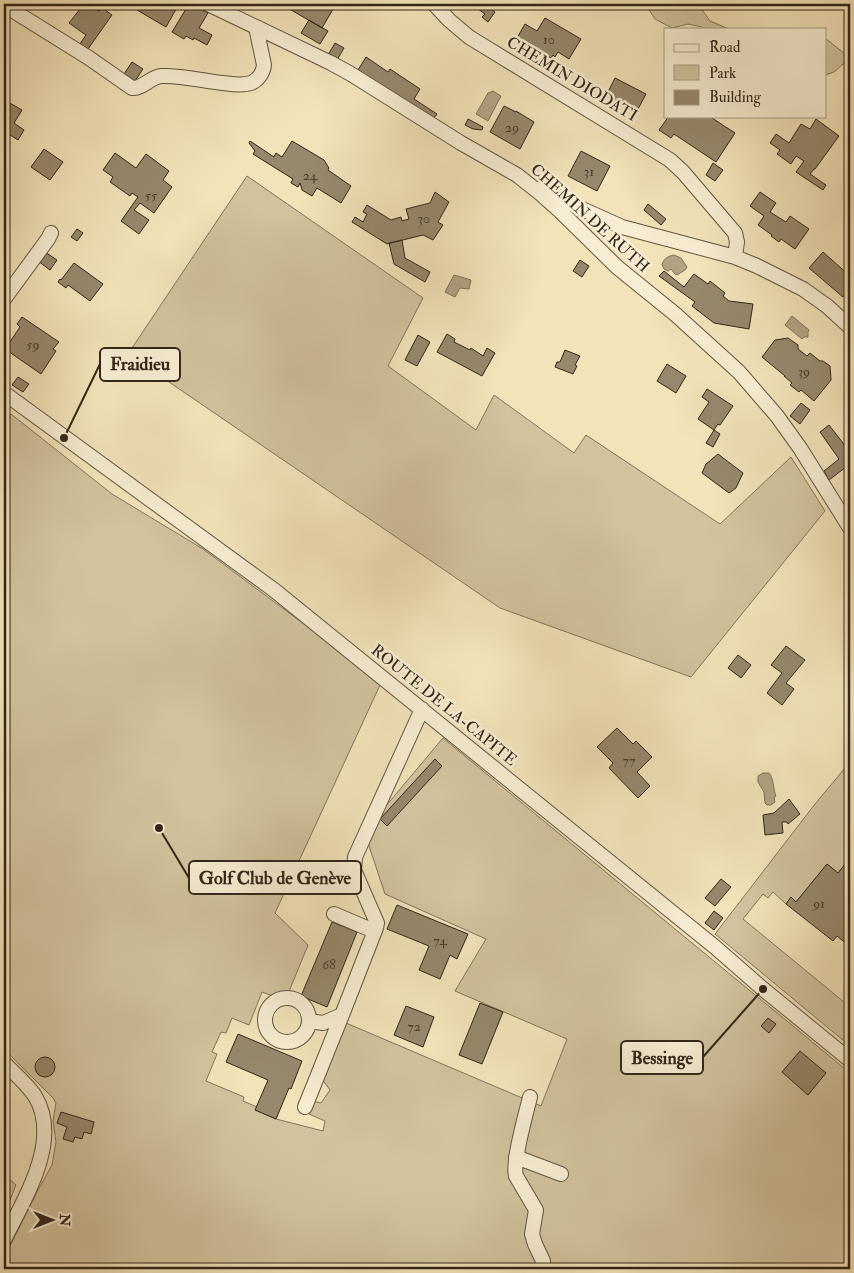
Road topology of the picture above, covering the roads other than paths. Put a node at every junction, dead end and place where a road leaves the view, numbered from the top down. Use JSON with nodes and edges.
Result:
{"nodes":[{"id":1,"x":208,"y":4,"type":"edge"},
{"id":2,"x":434,"y":4,"type":"edge"},
{"id":3,"x":4,"y":5,"type":"edge"},
{"id":4,"x":256,"y":27,"type":"junction"},
{"id":5,"x":517,"y":176,"type":"junction"},
{"id":6,"x":51,"y":233,"type":"dead end"},
{"id":7,"x":735,"y":258,"type":"junction"},
{"id":8,"x":4,"y":299,"type":"edge"},
{"id":9,"x":850,"y":327,"type":"edge"},
{"id":10,"x":6,"y":398,"type":"edge"},
{"id":11,"x":850,"y":528,"type":"edge"},
{"id":12,"x":422,"y":709,"type":"junction"},
{"id":13,"x":334,"y":914,"type":"dead end"},
{"id":14,"x":374,"y":931,"type":"junction"},
{"id":15,"x":342,"y":1015,"type":"junction"},
{"id":16,"x":309,"y":1021,"type":"dead end"},
{"id":17,"x":850,"y":1060,"type":"edge"},
{"id":18,"x":4,"y":1062,"type":"edge"},
{"id":19,"x":530,"y":1097,"type":"dead end"},
{"id":20,"x":305,"y":1107,"type":"dead end"},
{"id":21,"x":516,"y":1157,"type":"junction"},
{"id":22,"x":561,"y":1174,"type":"dead end"},
{"id":23,"x":4,"y":1240,"type":"edge"},
{"id":24,"x":543,"y":1269,"type":"edge"}],
"edges":[{"from":1,"to":4,"type":"street","name":"CHEMIN DE RUTH"},
{"from":2,"to":7,"type":"street","name":"CHEMIN DIODATI"},
{"from":3,"to":4,"type":"street"},
{"from":4,"to":5,"type":"street","name":"CHEMIN DE RUTH"},
{"from":5,"to":7,"type":"street"},
{"from":5,"to":11,"type":"street","name":"CHEMIN DE RUTH"},
{"from":6,"to":8,"type":"street"},
{"from":7,"to":9,"type":"street"},
{"from":10,"to":12,"type":"street","name":"ROUTE DE LA-CAPITE"},
{"from":12,"to":14,"type":"street"},
{"from":12,"to":17,"type":"street","name":"ROUTE DE LA-CAPITE"},
{"from":13,"to":14,"type":"street"},
{"from":14,"to":15,"type":"street"},
{"from":15,"to":16,"type":"street"},
{"from":15,"to":20,"type":"street"},
{"from":18,"to":23,"type":"street"},
{"from":19,"to":21,"type":"street"},
{"from":21,"to":22,"type":"street"},
{"from":21,"to":24,"type":"street"}]}
